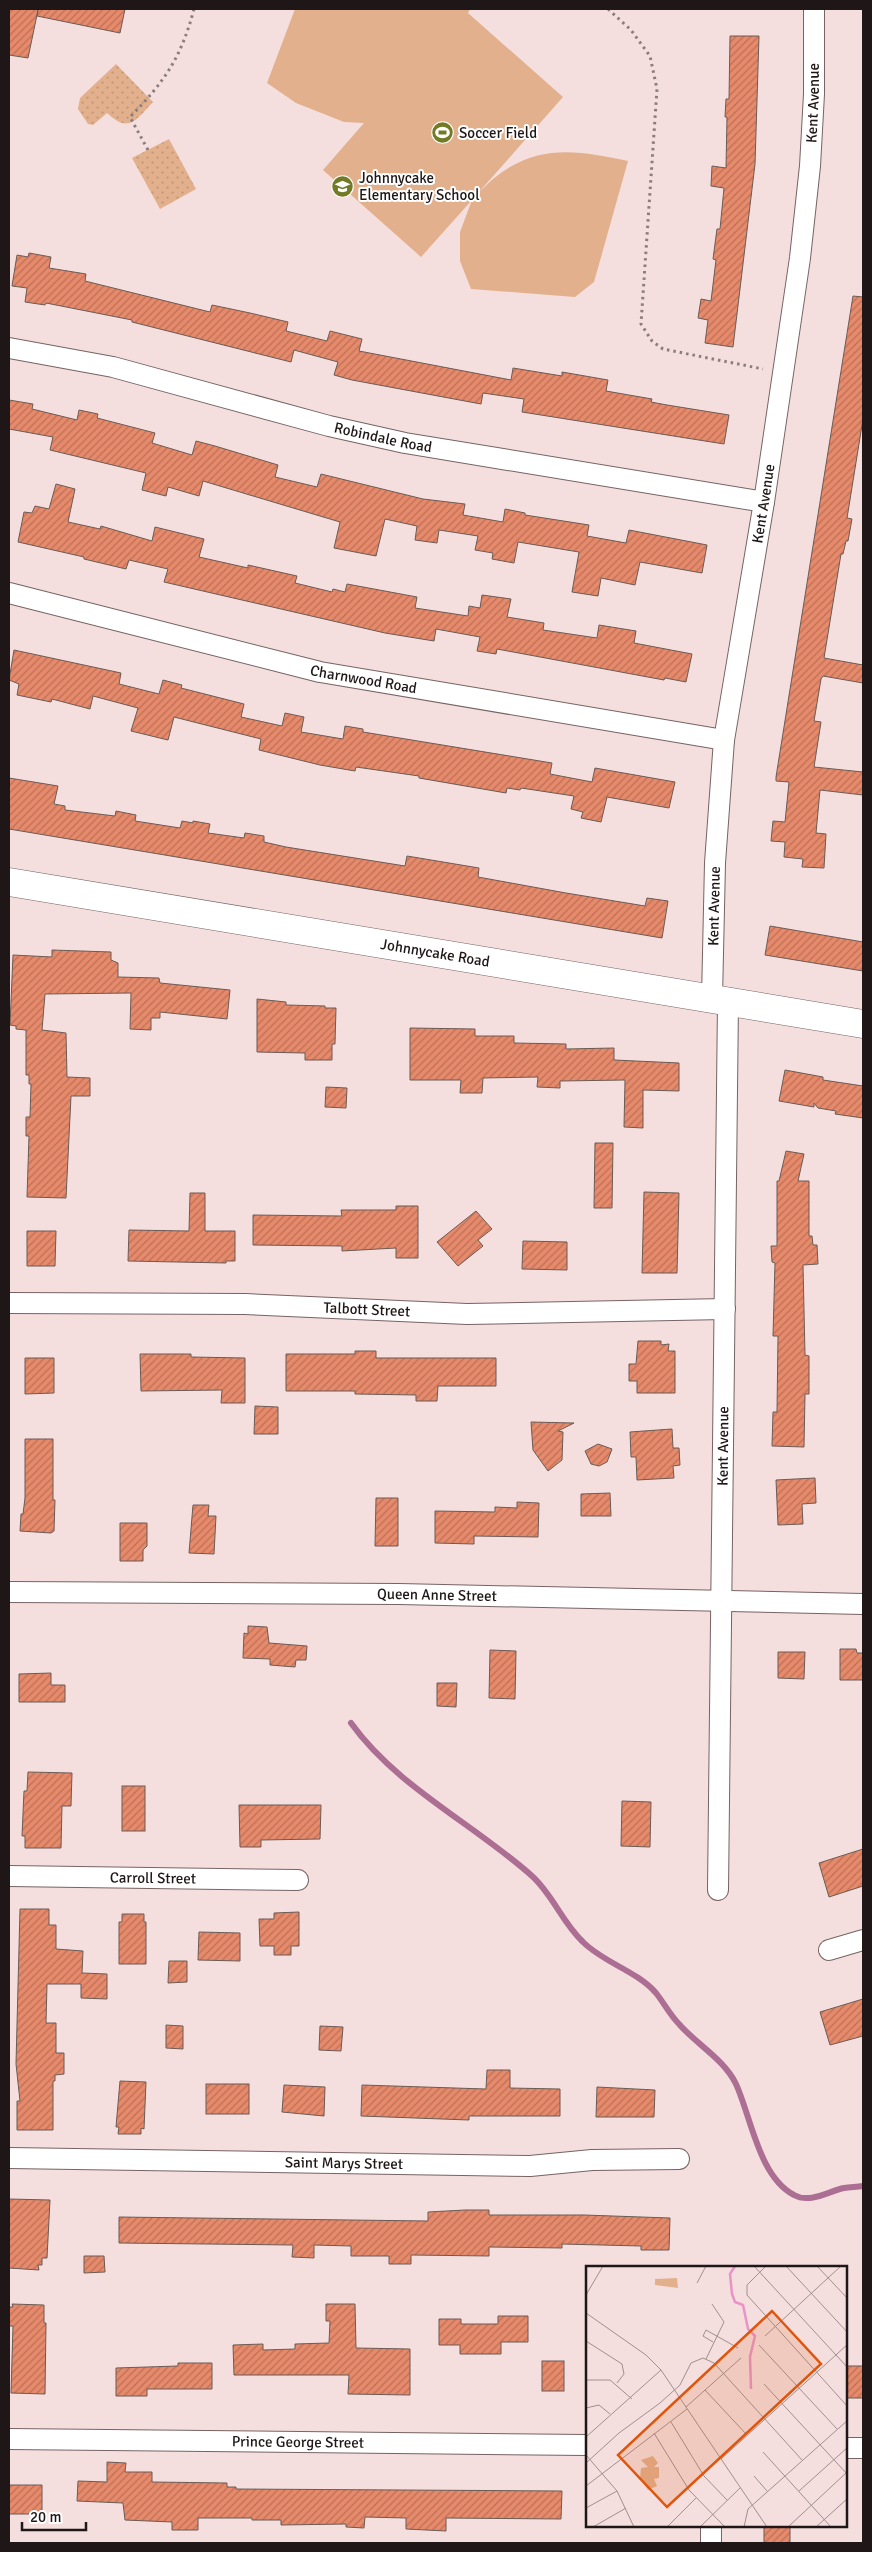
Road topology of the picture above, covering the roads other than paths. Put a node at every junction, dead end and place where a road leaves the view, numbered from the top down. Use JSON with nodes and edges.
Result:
{"nodes":[{"id":1,"x":814,"y":9,"type":"edge"},
{"id":2,"x":9,"y":348,"type":"edge"},
{"id":3,"x":764,"y":502,"type":"junction"},
{"id":4,"x":9,"y":593,"type":"edge"},
{"id":5,"x":724,"y":740,"type":"junction"},
{"id":6,"x":9,"y":882,"type":"edge"},
{"id":7,"x":720,"y":1000,"type":"junction"},
{"id":8,"x":863,"y":1024,"type":"edge"},
{"id":9,"x":9,"y":1303,"type":"edge"},
{"id":10,"x":725,"y":1309,"type":"junction"},
{"id":11,"x":9,"y":1592,"type":"edge"},
{"id":12,"x":722,"y":1603,"type":"junction"},
{"id":13,"x":863,"y":1604,"type":"edge"},
{"id":14,"x":9,"y":1876,"type":"edge"},
{"id":15,"x":298,"y":1880,"type":"dead end"},
{"id":16,"x":718,"y":1890,"type":"dead end"},
{"id":17,"x":863,"y":1940,"type":"edge"},
{"id":18,"x":829,"y":1950,"type":"dead end"},
{"id":19,"x":9,"y":2158,"type":"edge"},
{"id":20,"x":679,"y":2159,"type":"dead end"},
{"id":21,"x":9,"y":2439,"type":"edge"},
{"id":22,"x":586,"y":2445,"type":"edge"},
{"id":23,"x":847,"y":2448,"type":"edge"},
{"id":24,"x":863,"y":2448,"type":"edge"},
{"id":25,"x":711,"y":2527,"type":"edge"},
{"id":26,"x":711,"y":2543,"type":"edge"}],
"edges":[{"from":1,"to":3,"type":"street","name":"Kent Avenue"},
{"from":2,"to":3,"type":"street","name":"Robindale Road"},
{"from":3,"to":5,"type":"street","name":"Kent Avenue"},
{"from":4,"to":5,"type":"street","name":"Charnwood Road"},
{"from":5,"to":7,"type":"street","name":"Kent Avenue"},
{"from":6,"to":7,"type":"main road","name":"Johnnycake Road"},
{"from":7,"to":8,"type":"main road","name":"Johnnycake Road"},
{"from":7,"to":10,"type":"street","name":"Kent Avenue"},
{"from":9,"to":10,"type":"street","name":"Talbott Street"},
{"from":10,"to":12,"type":"street","name":"Kent Avenue"},
{"from":11,"to":12,"type":"street","name":"Queen Anne Street"},
{"from":12,"to":13,"type":"street","name":"Queen Anne Street"},
{"from":12,"to":16,"type":"street","name":"Kent Avenue"},
{"from":14,"to":15,"type":"street","name":"Carroll Street"},
{"from":17,"to":18,"type":"street"},
{"from":19,"to":20,"type":"street","name":"Saint Marys Street"},
{"from":21,"to":22,"type":"street","name":"Prince George Street"},
{"from":23,"to":24,"type":"street"},
{"from":25,"to":26,"type":"street"}]}
